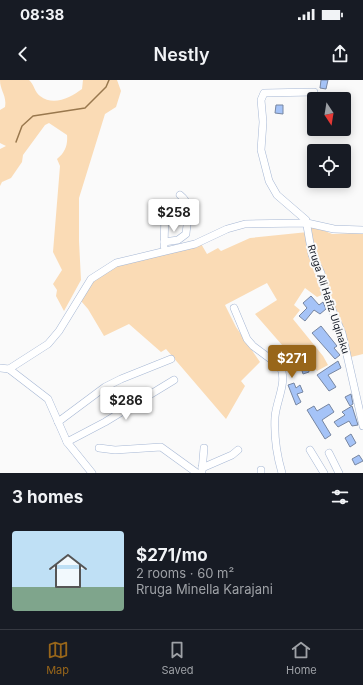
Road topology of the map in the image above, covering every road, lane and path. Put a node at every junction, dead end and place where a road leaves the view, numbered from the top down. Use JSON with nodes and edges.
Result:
{"nodes":[{"id":1,"x":307,"y":92,"type":"edge"},
{"id":2,"x":180,"y":195,"type":"dead end"},
{"id":3,"x":165,"y":213,"type":"dead end"},
{"id":4,"x":307,"y":223,"type":"junction"},
{"id":5,"x":363,"y":230,"type":"edge"},
{"id":6,"x":164,"y":242,"type":"junction"},
{"id":7,"x":164,"y":252,"type":"junction"},
{"id":8,"x":234,"y":308,"type":"dead end"},
{"id":9,"x":171,"y":359,"type":"dead end"},
{"id":10,"x":0,"y":368,"type":"edge"},
{"id":11,"x":9,"y":369,"type":"junction"},
{"id":12,"x":174,"y":380,"type":"dead end"},
{"id":13,"x":58,"y":422,"type":"junction"},
{"id":14,"x":363,"y":426,"type":"edge"},
{"id":15,"x":67,"y":442,"type":"junction"},
{"id":16,"x":99,"y":448,"type":"dead end"},
{"id":17,"x":204,"y":448,"type":"dead end"},
{"id":18,"x":238,"y":450,"type":"dead end"},
{"id":19,"x":310,"y":450,"type":"dead end"},
{"id":20,"x":329,"y":454,"type":"dead end"},
{"id":21,"x":200,"y":471,"type":"edge"},
{"id":22,"x":92,"y":473,"type":"edge"},
{"id":23,"x":282,"y":473,"type":"edge"},
{"id":24,"x":324,"y":473,"type":"edge"},
{"id":25,"x":339,"y":473,"type":"edge"}],
"edges":[{"from":1,"to":4,"type":"street"},
{"from":2,"to":6,"type":"street"},
{"from":3,"to":6,"type":"street"},
{"from":4,"to":5,"type":"street"},
{"from":4,"to":7,"type":"street"},
{"from":4,"to":14,"type":"street","name":"Rruga Ali Hafiz Ulqinaku"},
{"from":6,"to":7,"type":"street"},
{"from":7,"to":11,"type":"street"},
{"from":8,"to":23,"type":"street"},
{"from":9,"to":13,"type":"street"},
{"from":10,"to":11,"type":"street"},
{"from":11,"to":13,"type":"street"},
{"from":12,"to":15,"type":"street"},
{"from":13,"to":15,"type":"street"},
{"from":15,"to":22,"type":"street"},
{"from":16,"to":21,"type":"street"},
{"from":17,"to":21,"type":"street"},
{"from":18,"to":21,"type":"street"},
{"from":19,"to":24,"type":"street"},
{"from":20,"to":25,"type":"street"}]}
